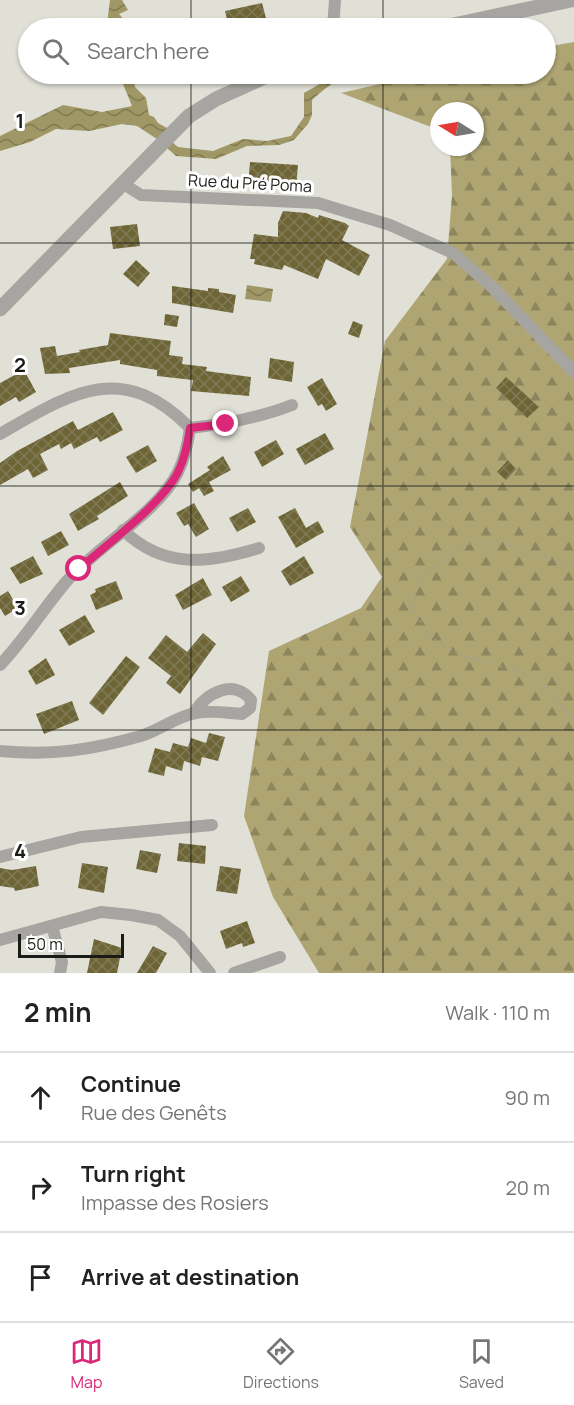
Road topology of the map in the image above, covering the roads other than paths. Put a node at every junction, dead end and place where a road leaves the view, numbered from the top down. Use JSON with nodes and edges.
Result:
{"nodes":[{"id":1,"x":335,"y":0,"type":"edge"},
{"id":2,"x":571,"y":0,"type":"edge"},
{"id":3,"x":334,"y":18,"type":"edge"},
{"id":4,"x":487,"y":18,"type":"edge"},
{"id":5,"x":249,"y":84,"type":"edge"},
{"id":6,"x":122,"y":183,"type":"junction"},
{"id":7,"x":0,"y":309,"type":"edge"},
{"id":8,"x":574,"y":372,"type":"edge"},
{"id":9,"x":292,"y":405,"type":"dead end"},
{"id":10,"x":190,"y":428,"type":"junction"},
{"id":11,"x":0,"y":434,"type":"edge"},
{"id":12,"x":123,"y":530,"type":"junction"},
{"id":13,"x":259,"y":548,"type":"dead end"},
{"id":14,"x":0,"y":664,"type":"edge"},
{"id":15,"x":194,"y":713,"type":"dead end"},
{"id":16,"x":0,"y":751,"type":"edge"},
{"id":17,"x":212,"y":825,"type":"dead end"},
{"id":18,"x":0,"y":857,"type":"edge"},
{"id":19,"x":52,"y":926,"type":"junction"},
{"id":20,"x":0,"y":940,"type":"edge"},
{"id":21,"x":280,"y":957,"type":"dead end"},
{"id":22,"x":60,"y":973,"type":"edge"},
{"id":23,"x":210,"y":973,"type":"edge"},
{"id":24,"x":234,"y":973,"type":"edge"}],
"edges":[{"from":1,"to":3,"type":"street"},
{"from":2,"to":4,"type":"street"},
{"from":5,"to":6,"type":"street"},
{"from":6,"to":7,"type":"street"},
{"from":6,"to":8,"type":"street","name":"Rue du Pré Poma"},
{"from":9,"to":10,"type":"street"},
{"from":10,"to":11,"type":"street"},
{"from":10,"to":12,"type":"street"},
{"from":12,"to":13,"type":"street"},
{"from":12,"to":14,"type":"street"},
{"from":15,"to":16,"type":"street"},
{"from":17,"to":18,"type":"street"},
{"from":19,"to":20,"type":"street"},
{"from":19,"to":22,"type":"street"},
{"from":19,"to":23,"type":"street"},
{"from":21,"to":24,"type":"street"}]}
